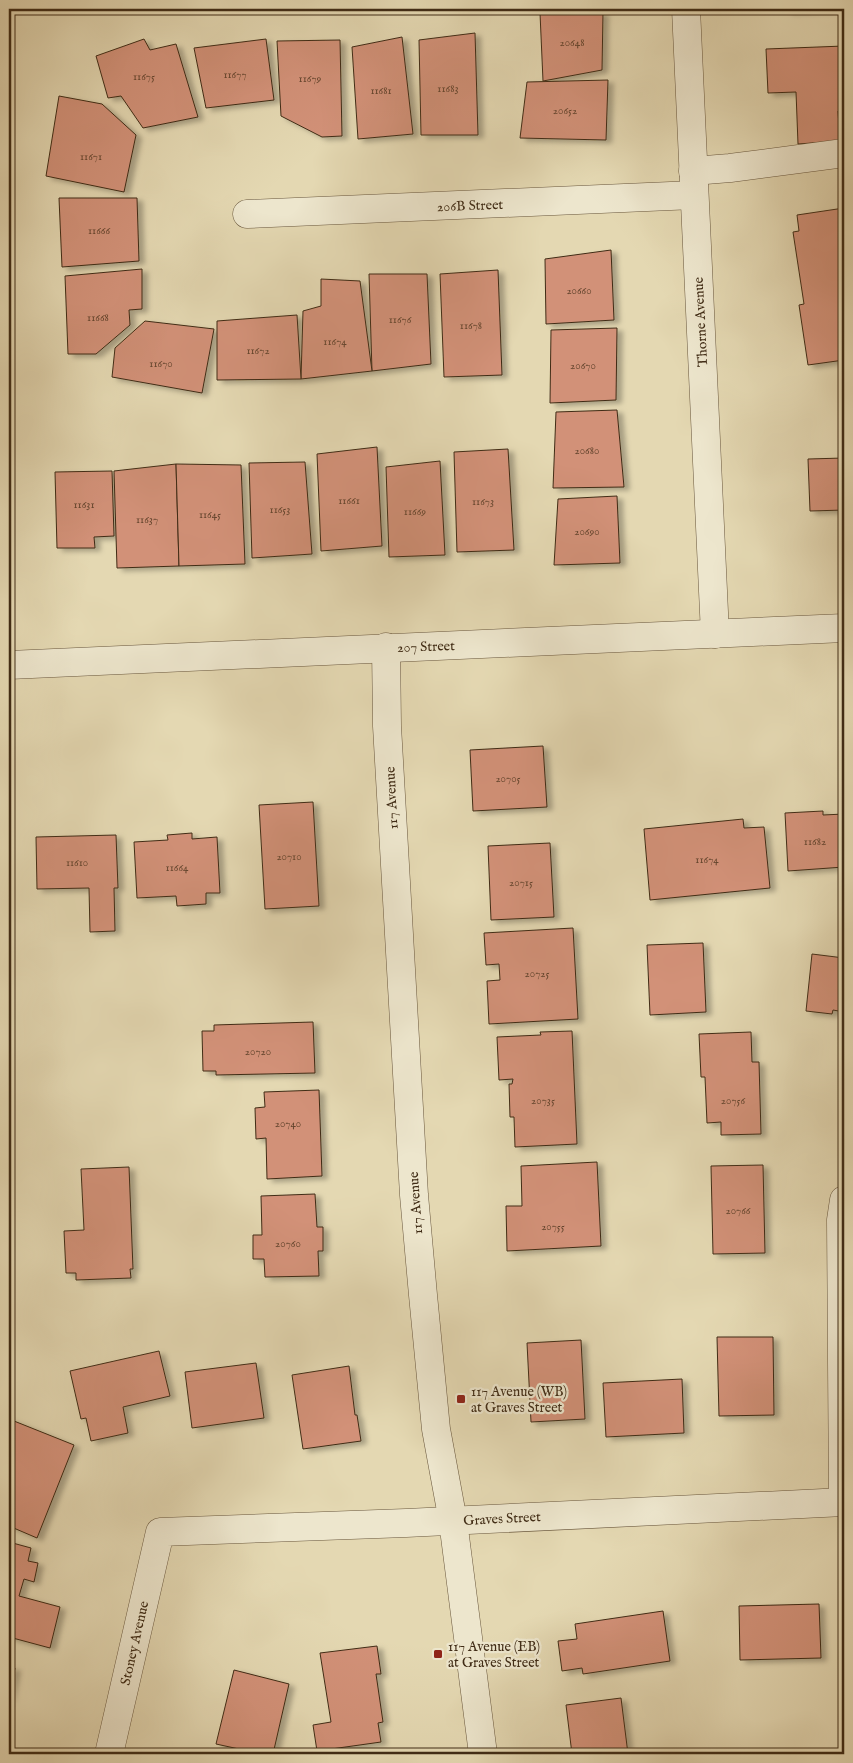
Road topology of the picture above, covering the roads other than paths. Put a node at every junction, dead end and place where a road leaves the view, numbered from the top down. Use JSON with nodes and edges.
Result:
{"nodes":[{"id":1,"x":686,"y":9,"type":"edge"},
{"id":2,"x":844,"y":153,"type":"edge"},
{"id":3,"x":693,"y":183,"type":"junction"},
{"id":4,"x":247,"y":214,"type":"dead end"},
{"id":5,"x":844,"y":628,"type":"edge"},
{"id":6,"x":715,"y":634,"type":"junction"},
{"id":7,"x":386,"y":647,"type":"junction"},
{"id":8,"x":9,"y":665,"type":"edge"},
{"id":9,"x":844,"y":1200,"type":"edge"},
{"id":10,"x":844,"y":1502,"type":"edge"},
{"id":11,"x":453,"y":1521,"type":"junction"},
{"id":12,"x":160,"y":1532,"type":"joint"},
{"id":13,"x":109,"y":1754,"type":"edge"},
{"id":14,"x":482,"y":1754,"type":"edge"}],
"edges":[{"from":1,"to":3,"type":"street","name":"Thorne Avenue"},
{"from":2,"to":3,"type":"street","name":"206B Street"},
{"from":3,"to":4,"type":"street","name":"206B Street"},
{"from":3,"to":6,"type":"street","name":"Thorne Avenue"},
{"from":5,"to":6,"type":"street","name":"207 Street"},
{"from":6,"to":7,"type":"street","name":"207 Street"},
{"from":7,"to":8,"type":"street","name":"207 Street"},
{"from":7,"to":11,"type":"street","name":"117 Avenue"},
{"from":9,"to":10,"type":"street"},
{"from":10,"to":11,"type":"street","name":"Graves Street"},
{"from":11,"to":12,"type":"street","name":"Graves Street"},
{"from":11,"to":14,"type":"street","name":"117 Avenue"},
{"from":12,"to":13,"type":"street","name":"Stoney Avenue"}]}
